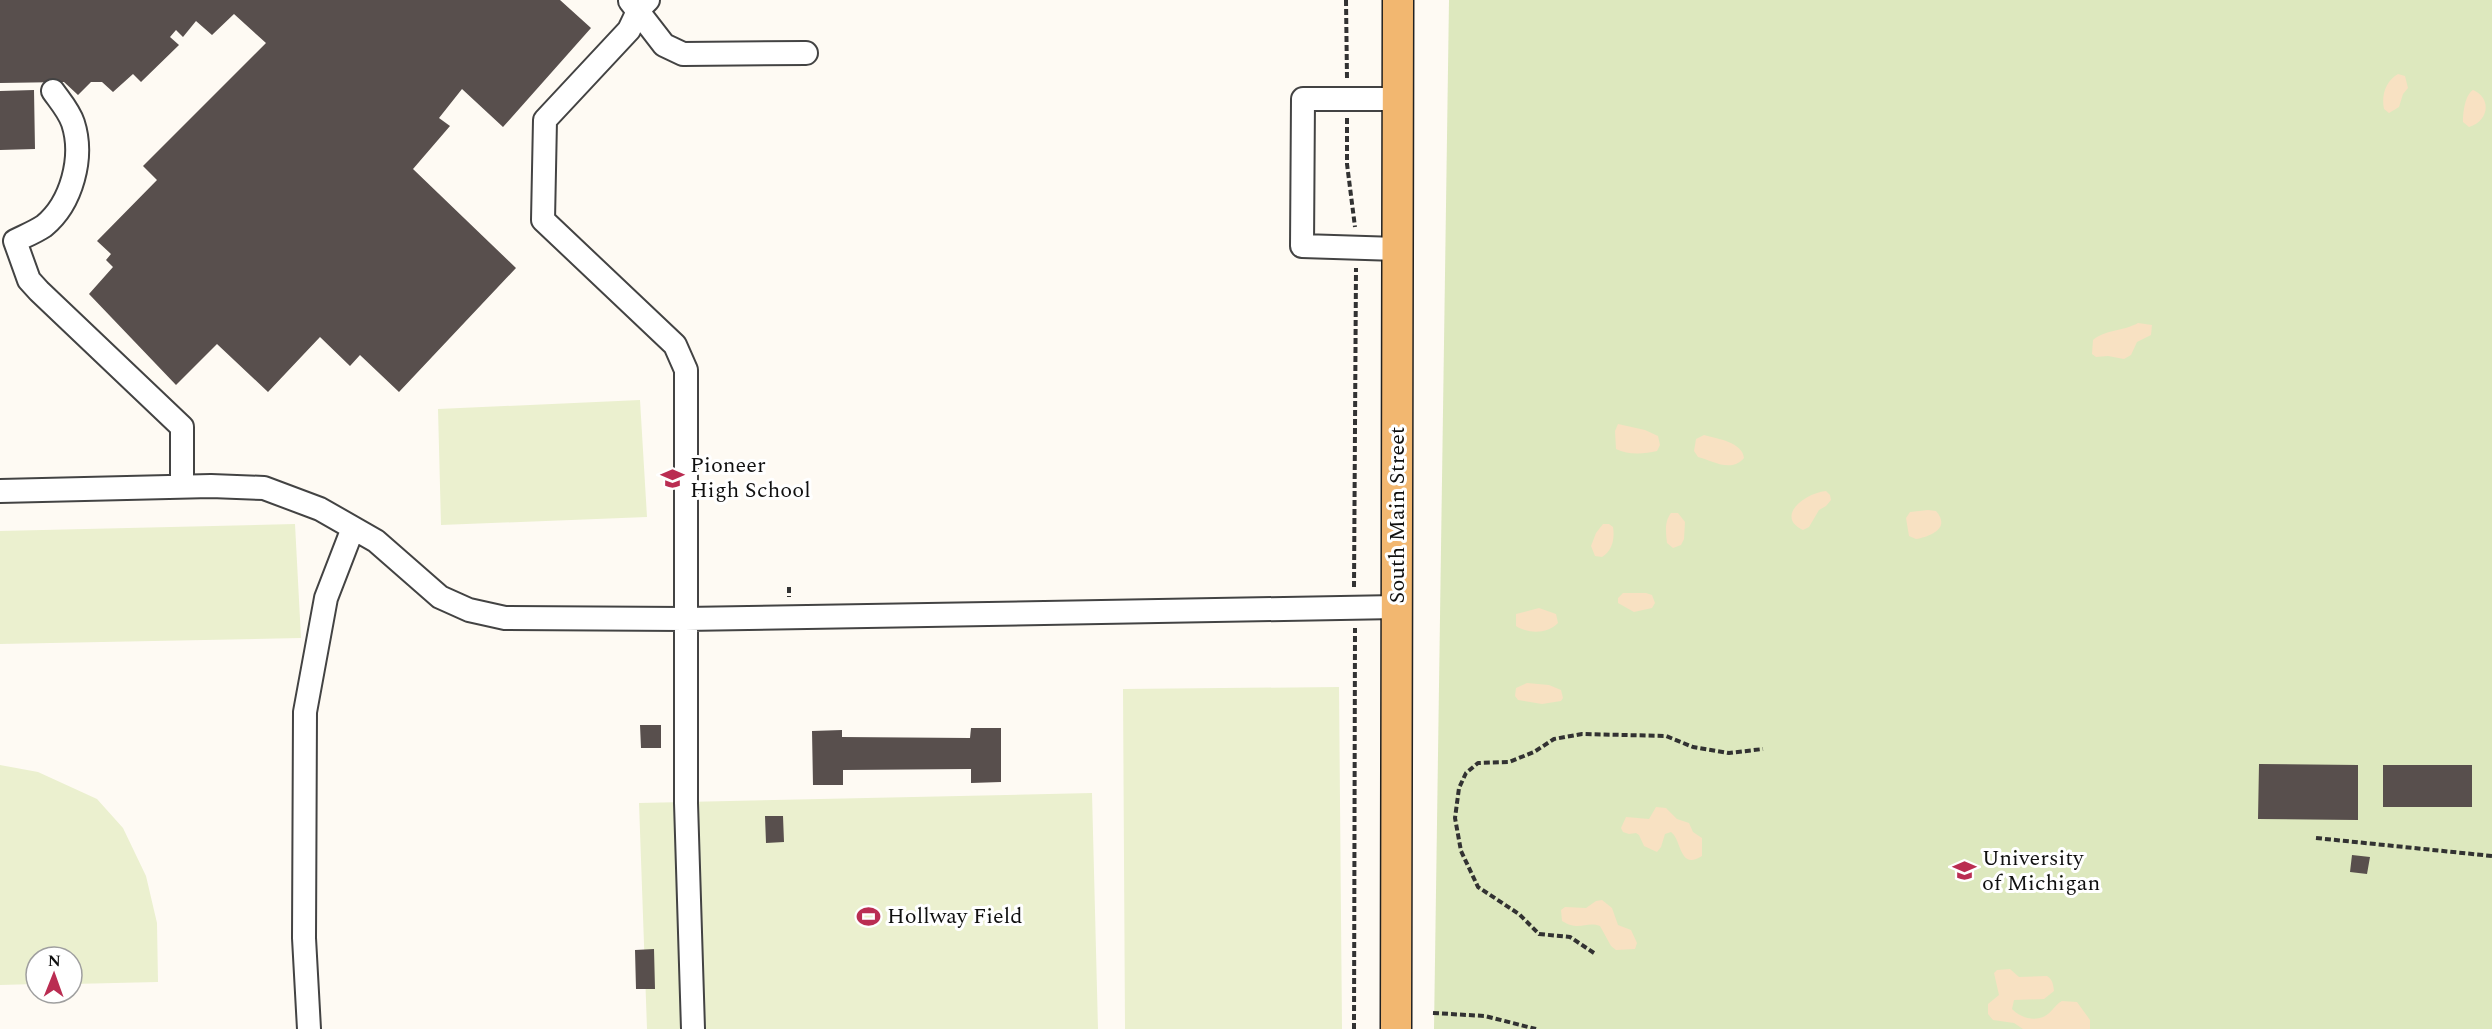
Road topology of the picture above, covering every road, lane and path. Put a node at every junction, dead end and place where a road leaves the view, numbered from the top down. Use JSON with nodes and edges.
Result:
{"nodes":[{"id":1,"x":1346,"y":0,"type":"edge"},
{"id":2,"x":1398,"y":0,"type":"edge"},
{"id":3,"x":639,"y":3,"type":"edge"},
{"id":4,"x":806,"y":53,"type":"dead end"},
{"id":5,"x":53,"y":91,"type":"dead end"},
{"id":6,"x":1347,"y":99,"type":"junction"},
{"id":7,"x":1397,"y":99,"type":"junction"},
{"id":8,"x":7,"y":241,"type":"edge"},
{"id":9,"x":1356,"y":248,"type":"junction"},
{"id":10,"x":1398,"y":249,"type":"junction"},
{"id":11,"x":182,"y":486,"type":"junction"},
{"id":12,"x":0,"y":491,"type":"edge"},
{"id":13,"x":353,"y":528,"type":"junction"},
{"id":14,"x":1354,"y":590,"type":"dead end"},
{"id":15,"x":1397,"y":607,"type":"junction"},
{"id":16,"x":685,"y":619,"type":"junction"},
{"id":17,"x":1355,"y":633,"type":"dead end"},
{"id":18,"x":1763,"y":749,"type":"dead end"},
{"id":19,"x":2316,"y":838,"type":"dead end"},
{"id":20,"x":2492,"y":856,"type":"edge"},
{"id":21,"x":1594,"y":953,"type":"dead end"},
{"id":22,"x":1433,"y":1013,"type":"dead end"},
{"id":23,"x":309,"y":1029,"type":"edge"},
{"id":24,"x":693,"y":1029,"type":"edge"},
{"id":25,"x":1354,"y":1029,"type":"edge"},
{"id":26,"x":1396,"y":1029,"type":"edge"},
{"id":27,"x":1536,"y":1029,"type":"edge"}],
"edges":[{"from":1,"to":6,"type":"path"},
{"from":2,"to":7,"type":"main road","name":"South Main Street"},
{"from":3,"to":4,"type":"lane"},
{"from":3,"to":16,"type":"lane"},
{"from":5,"to":8,"type":"lane"},
{"from":6,"to":7,"type":"lane"},
{"from":6,"to":9,"type":"path"},
{"from":6,"to":9,"type":"lane"},
{"from":7,"to":10,"type":"main road","name":"South Main Street"},
{"from":8,"to":11,"type":"lane"},
{"from":9,"to":10,"type":"lane"},
{"from":9,"to":14,"type":"path"},
{"from":10,"to":15,"type":"main road","name":"South Main Street"},
{"from":11,"to":12,"type":"lane"},
{"from":11,"to":13,"type":"lane"},
{"from":13,"to":16,"type":"lane"},
{"from":13,"to":23,"type":"lane"},
{"from":15,"to":16,"type":"lane"},
{"from":15,"to":26,"type":"main road","name":"South Main Street"},
{"from":16,"to":24,"type":"lane"},
{"from":17,"to":25,"type":"path"},
{"from":18,"to":21,"type":"path"},
{"from":19,"to":20,"type":"path"},
{"from":22,"to":27,"type":"path"}]}
